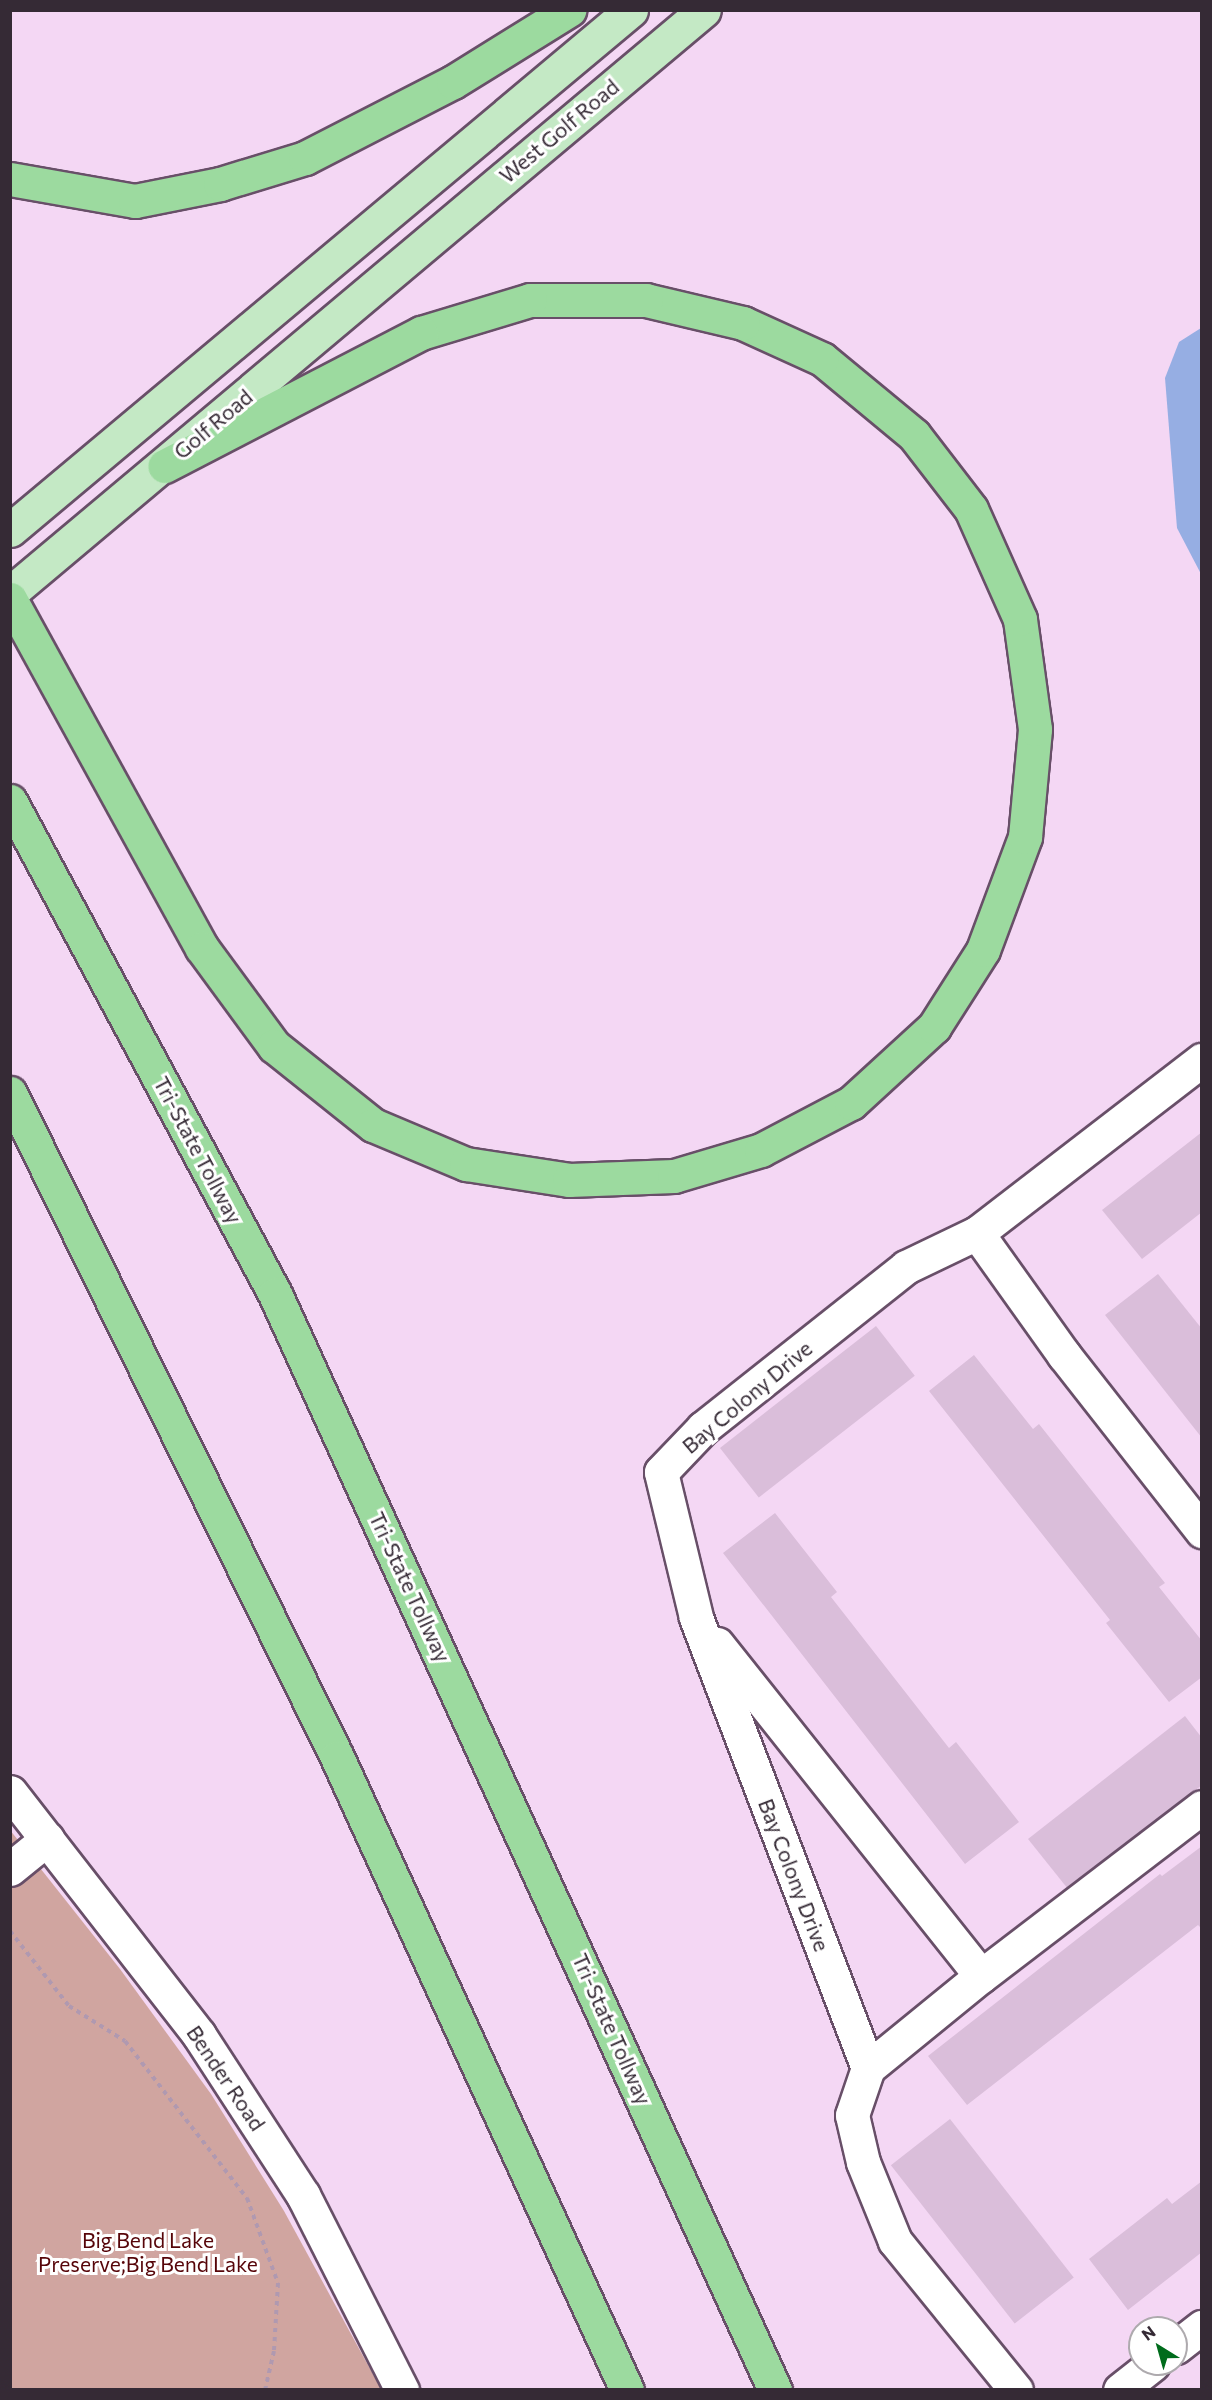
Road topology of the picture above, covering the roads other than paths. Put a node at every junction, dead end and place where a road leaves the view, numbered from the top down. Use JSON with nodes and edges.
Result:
{"nodes":[{"id":1,"x":568,"y":10,"type":"edge"},
{"id":2,"x":631,"y":10,"type":"edge"},
{"id":3,"x":704,"y":10,"type":"edge"},
{"id":4,"x":10,"y":179,"type":"edge"},
{"id":5,"x":414,"y":252,"type":"joint"},
{"id":6,"x":164,"y":466,"type":"junction"},
{"id":7,"x":10,"y":530,"type":"edge"},
{"id":8,"x":10,"y":593,"type":"edge"},
{"id":9,"x":10,"y":599,"type":"edge"},
{"id":10,"x":10,"y":801,"type":"edge"},
{"id":11,"x":1202,"y":1060,"type":"edge"},
{"id":12,"x":10,"y":1093,"type":"edge"},
{"id":13,"x":977,"y":1233,"type":"junction"},
{"id":14,"x":1202,"y":1531,"type":"edge"},
{"id":15,"x":696,"y":1617,"type":"junction"},
{"id":16,"x":10,"y":1792,"type":"edge"},
{"id":17,"x":1202,"y":1807,"type":"edge"},
{"id":18,"x":47,"y":1839,"type":"junction"},
{"id":19,"x":10,"y":1869,"type":"edge"},
{"id":20,"x":981,"y":1976,"type":"junction"},
{"id":21,"x":868,"y":2068,"type":"junction"},
{"id":22,"x":1202,"y":2327,"type":"edge"},
{"id":23,"x":1188,"y":2338,"type":"edge"},
{"id":24,"x":1138,"y":2376,"type":"edge"},
{"id":25,"x":402,"y":2390,"type":"edge"},
{"id":26,"x":627,"y":2390,"type":"edge"},
{"id":27,"x":775,"y":2390,"type":"edge"},
{"id":28,"x":1016,"y":2390,"type":"edge"},
{"id":29,"x":1120,"y":2390,"type":"edge"}],
"edges":[{"from":1,"to":4,"type":"highway"},
{"from":2,"to":7,"type":"main road"},
{"from":3,"to":5,"type":"main road","name":"West Golf Road"},
{"from":5,"to":6,"type":"main road","name":"Golf Road"},
{"from":6,"to":8,"type":"main road","name":"Golf Road"},
{"from":6,"to":9,"type":"highway"},
{"from":10,"to":27,"type":"highway","name":"Tri-State Tollway"},
{"from":11,"to":13,"type":"street","name":"Bay Colony Drive"},
{"from":12,"to":26,"type":"highway"},
{"from":13,"to":14,"type":"street"},
{"from":13,"to":15,"type":"street","name":"Bay Colony Drive"},
{"from":15,"to":20,"type":"street"},
{"from":15,"to":21,"type":"street","name":"Bay Colony Drive"},
{"from":16,"to":18,"type":"street","name":"Bender Road"},
{"from":17,"to":20,"type":"street"},
{"from":18,"to":19,"type":"street"},
{"from":18,"to":25,"type":"street","name":"Bender Road"},
{"from":20,"to":21,"type":"street"},
{"from":21,"to":28,"type":"street"},
{"from":22,"to":23,"type":"street"},
{"from":24,"to":29,"type":"street"}]}
